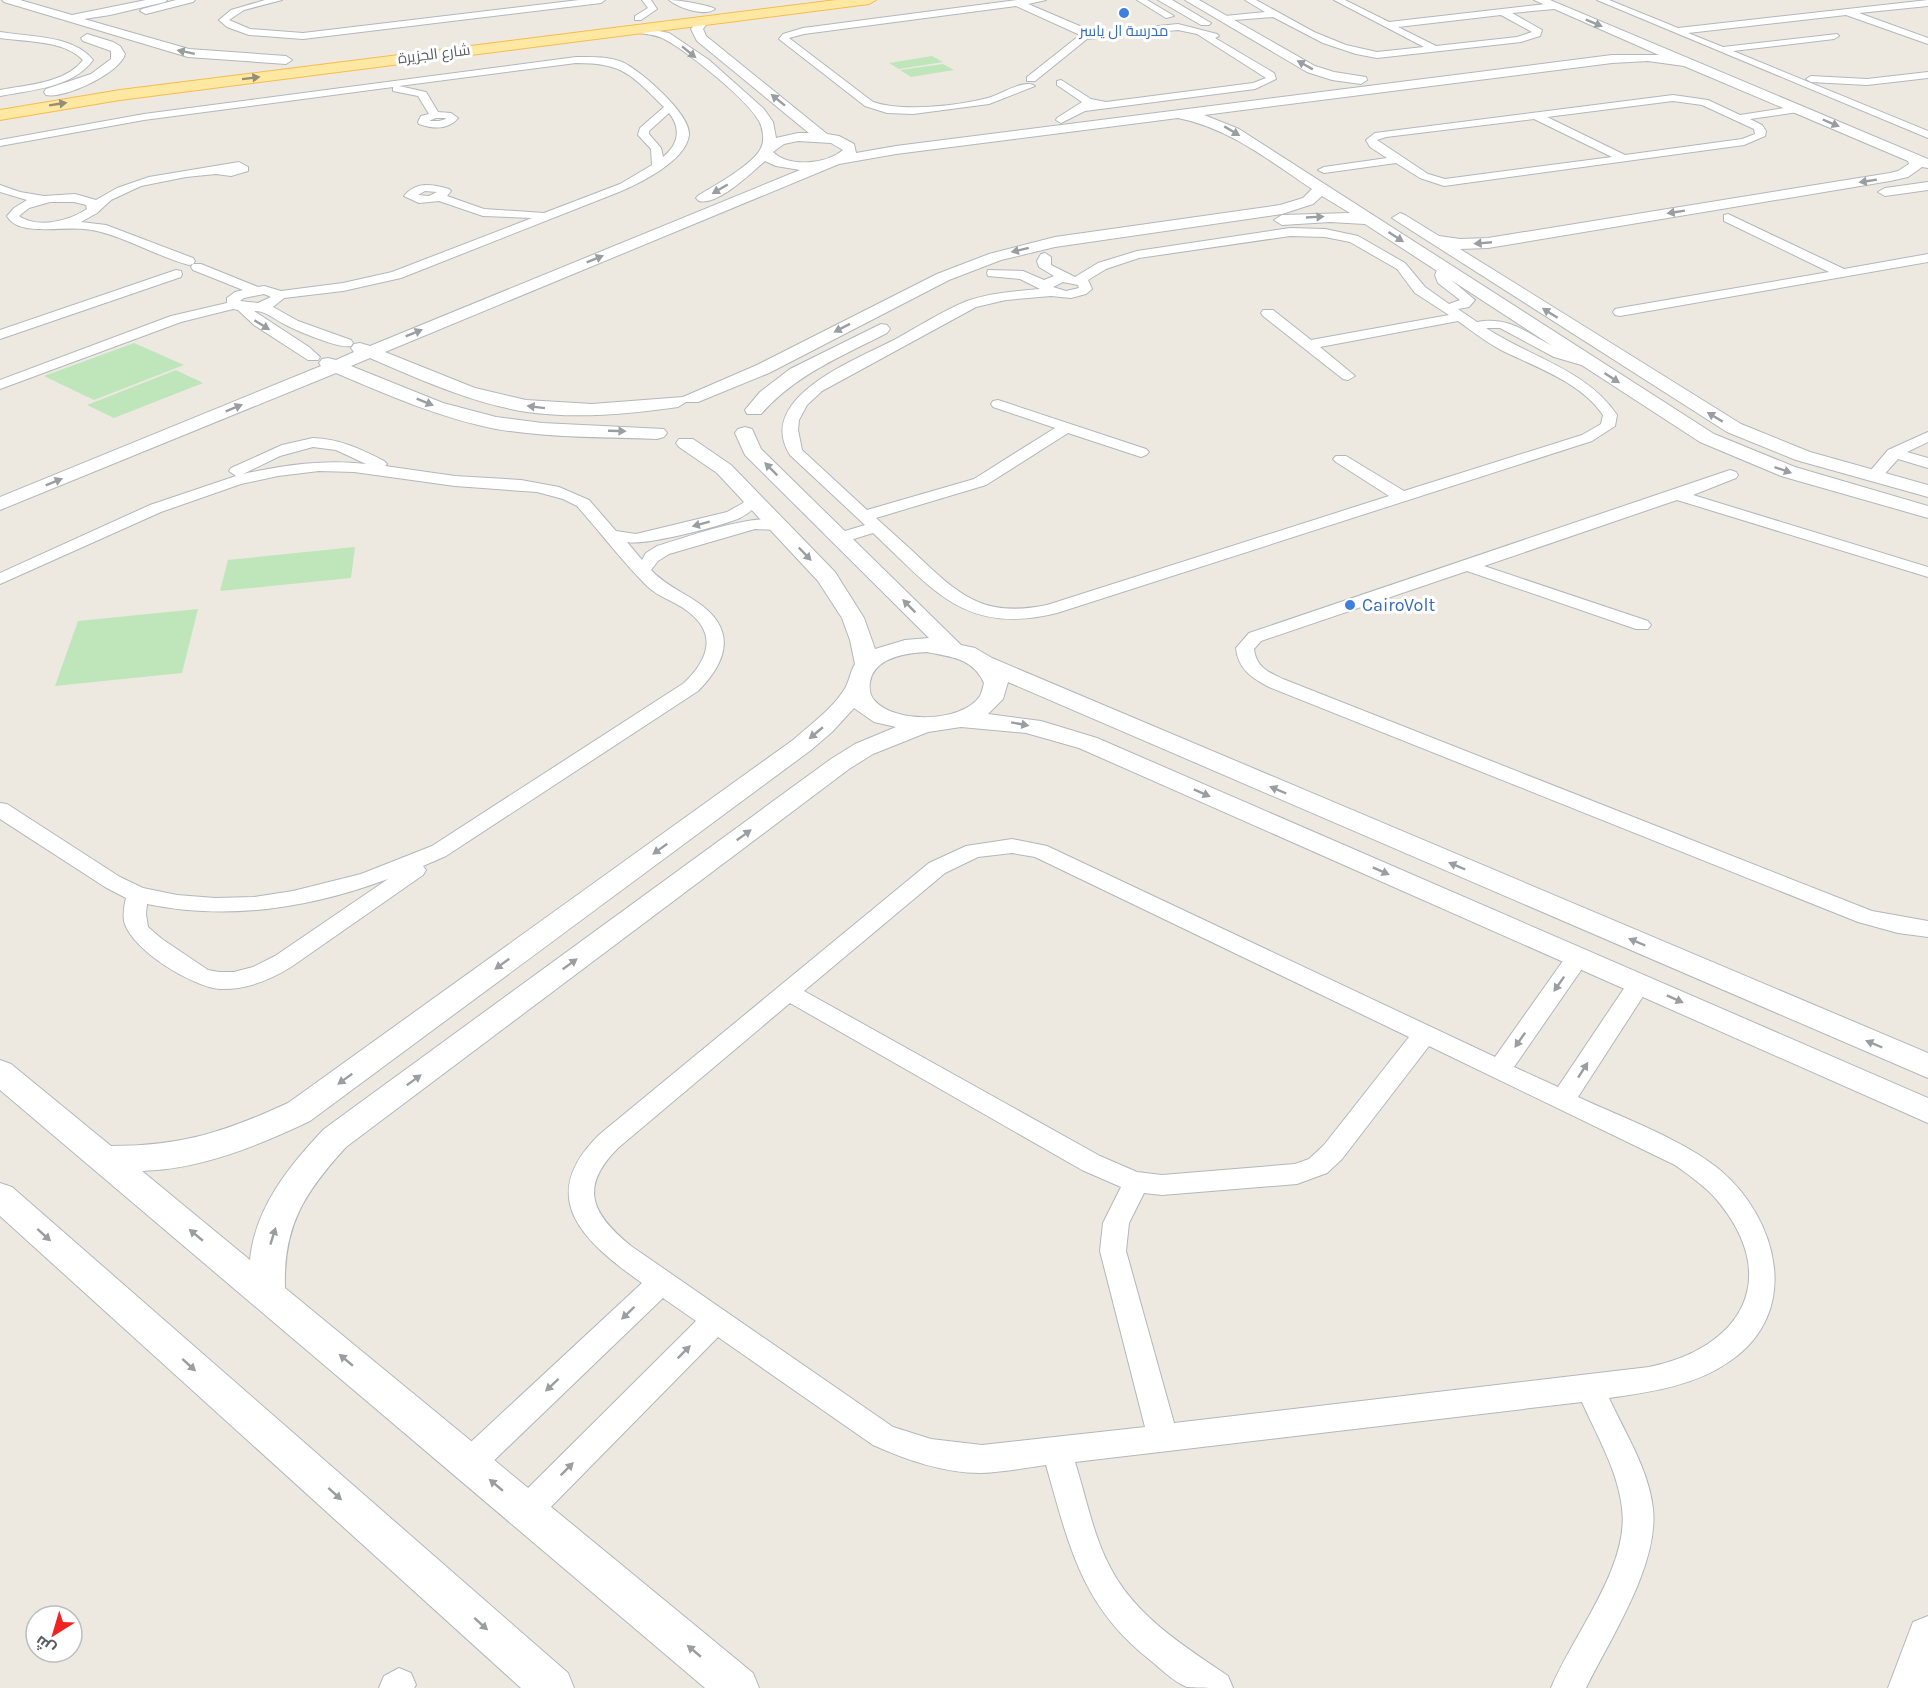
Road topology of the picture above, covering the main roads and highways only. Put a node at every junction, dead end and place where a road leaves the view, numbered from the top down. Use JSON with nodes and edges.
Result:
{"nodes":[{"id":1,"x":787,"y":0,"type":"edge"},
{"id":2,"x":865,"y":0,"type":"edge"},
{"id":3,"x":707,"y":15,"type":"junction"},
{"id":4,"x":638,"y":24,"type":"junction"},
{"id":5,"x":194,"y":68,"type":"dead end"},
{"id":6,"x":122,"y":78,"type":"dead end"},
{"id":7,"x":0,"y":102,"type":"edge"},
{"id":8,"x":0,"y":115,"type":"edge"}],
"edges":[{"from":1,"to":3,"type":"main road","name":"شارع الجزيرة"},
{"from":2,"to":3,"type":"main road","name":"شارع الجزيرة"},
{"from":3,"to":4,"type":"main road","name":"شارع الجزيرة"},
{"from":4,"to":5,"type":"main road","name":"شارع الجزيرة"},
{"from":8,"to":4,"type":"main road","name":"شارع الجزيرة","one_way":true},
{"from":6,"to":7,"type":"main road"}]}
